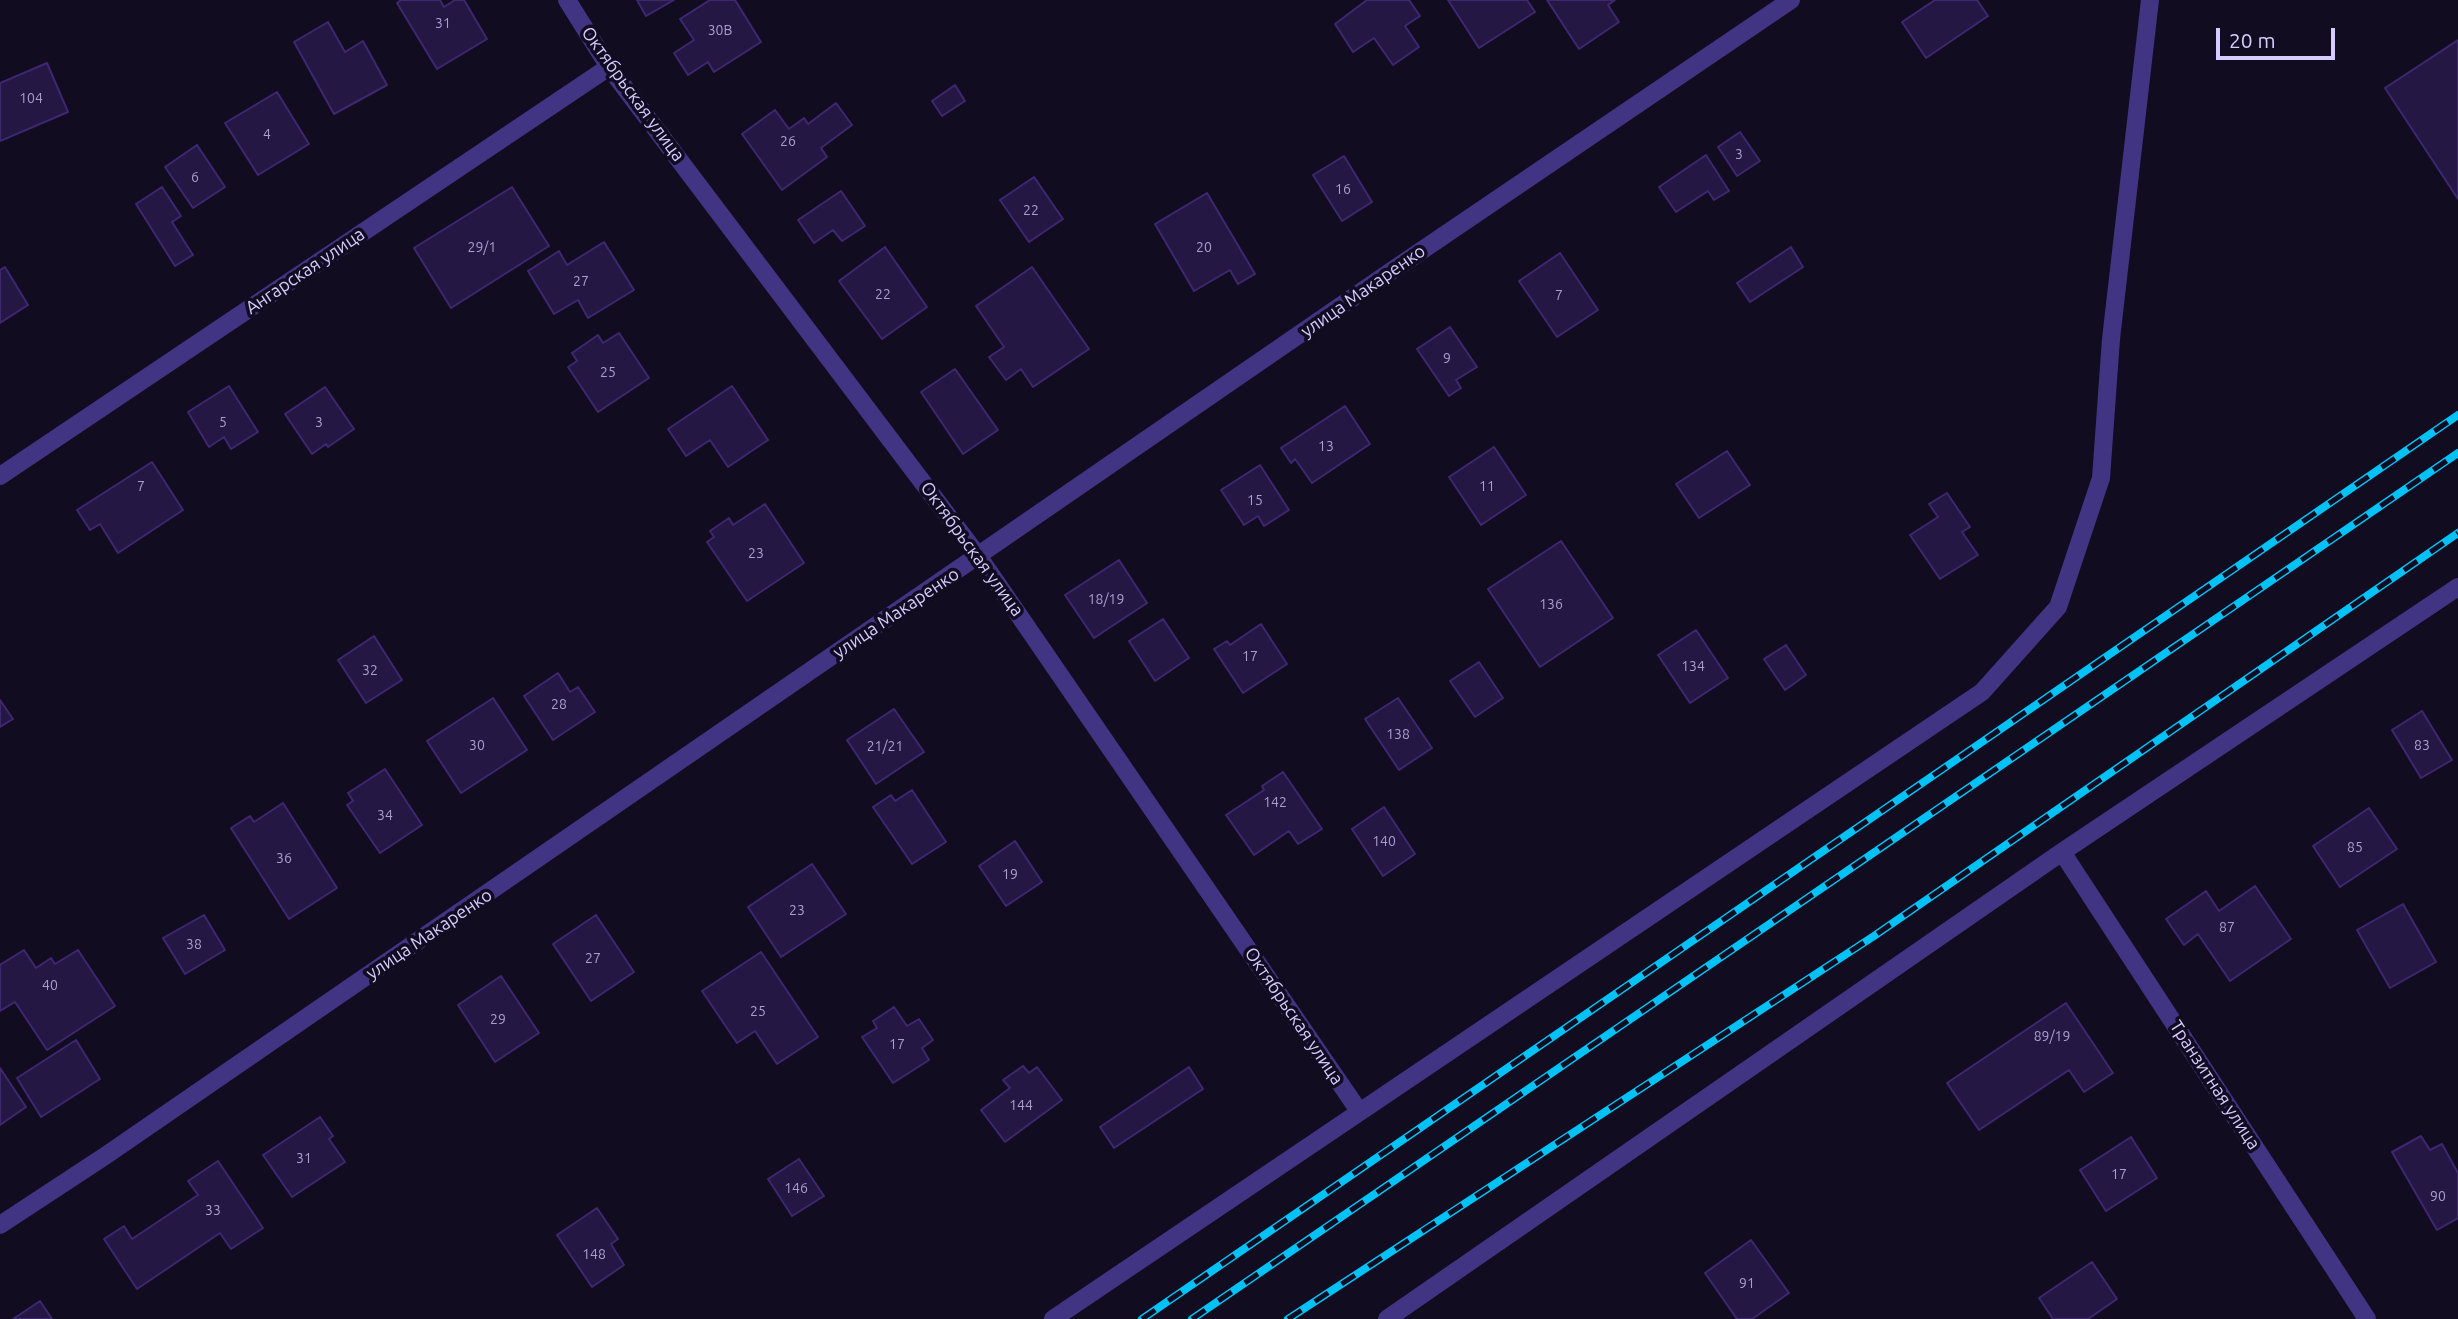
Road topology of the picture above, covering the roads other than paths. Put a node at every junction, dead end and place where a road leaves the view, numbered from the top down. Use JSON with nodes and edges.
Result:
{"nodes":[{"id":1,"x":567,"y":0,"type":"edge"},
{"id":2,"x":1791,"y":0,"type":"edge"},
{"id":3,"x":2150,"y":0,"type":"edge"},
{"id":4,"x":609,"y":67,"type":"junction"},
{"id":5,"x":0,"y":476,"type":"edge"},
{"id":6,"x":979,"y":556,"type":"junction"},
{"id":7,"x":2458,"y":587,"type":"edge"},
{"id":8,"x":2062,"y":852,"type":"junction"},
{"id":9,"x":1359,"y":1111,"type":"junction"},
{"id":10,"x":0,"y":1225,"type":"edge"},
{"id":11,"x":1053,"y":1319,"type":"edge"},
{"id":12,"x":1387,"y":1319,"type":"edge"},
{"id":13,"x":2367,"y":1319,"type":"edge"}],
"edges":[{"from":1,"to":4,"type":"street","name":"Октябрьская улица"},
{"from":2,"to":6,"type":"street","name":"улица Макаренко"},
{"from":3,"to":9,"type":"street"},
{"from":4,"to":5,"type":"street","name":"Ангарская улица"},
{"from":4,"to":6,"type":"street","name":"Октябрьская улица"},
{"from":6,"to":9,"type":"street","name":"Октябрьская улица"},
{"from":6,"to":10,"type":"street","name":"улица Макаренко"},
{"from":7,"to":8,"type":"street"},
{"from":8,"to":12,"type":"street"},
{"from":8,"to":13,"type":"street","name":"Транзитная улица"},
{"from":9,"to":11,"type":"street"}]}
